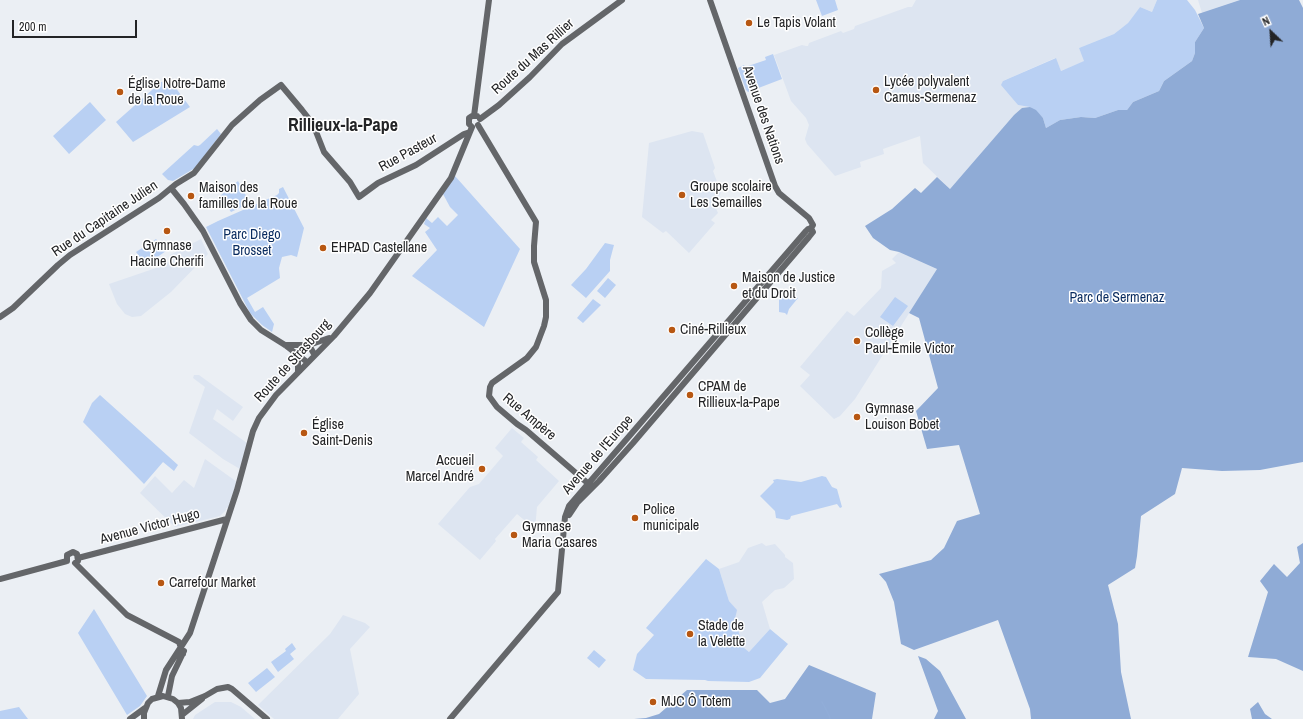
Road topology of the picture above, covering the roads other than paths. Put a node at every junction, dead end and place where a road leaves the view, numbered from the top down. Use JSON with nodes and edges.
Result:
{"nodes":[{"id":1,"x":489,"y":0,"type":"edge"},
{"id":2,"x":622,"y":0,"type":"edge"},
{"id":3,"x":710,"y":0,"type":"edge"},
{"id":4,"x":475,"y":124,"type":"junction"},
{"id":5,"x":171,"y":188,"type":"junction"},
{"id":6,"x":359,"y":197,"type":"joint"},
{"id":7,"x":812,"y":226,"type":"joint"},
{"id":8,"x":0,"y":317,"type":"edge"},
{"id":9,"x":334,"y":336,"type":"junction"},
{"id":10,"x":285,"y":345,"type":"junction"},
{"id":11,"x":298,"y":345,"type":"junction"},
{"id":12,"x":309,"y":345,"type":"junction"},
{"id":13,"x":314,"y":354,"type":"junction"},
{"id":14,"x":298,"y":355,"type":"junction"},
{"id":15,"x":307,"y":362,"type":"junction"},
{"id":16,"x":298,"y":371,"type":"junction"},
{"id":17,"x":591,"y":486,"type":"junction"},
{"id":18,"x":227,"y":519,"type":"junction"},
{"id":19,"x":77,"y":560,"type":"junction"},
{"id":20,"x":67,"y":561,"type":"junction"},
{"id":21,"x":0,"y":579,"type":"edge"},
{"id":22,"x":172,"y":639,"type":"junction"},
{"id":23,"x":186,"y":639,"type":"junction"},
{"id":24,"x":181,"y":645,"type":"junction"},
{"id":25,"x":176,"y":653,"type":"junction"},
{"id":26,"x":183,"y":654,"type":"junction"},
{"id":27,"x":158,"y":696,"type":"junction"},
{"id":28,"x":168,"y":696,"type":"junction"},
{"id":29,"x":205,"y":696,"type":"junction"},
{"id":30,"x":178,"y":703,"type":"junction"},
{"id":31,"x":145,"y":708,"type":"junction"},
{"id":32,"x":182,"y":717,"type":"edge"},
{"id":33,"x":130,"y":719,"type":"edge"},
{"id":34,"x":144,"y":719,"type":"edge"},
{"id":35,"x":267,"y":719,"type":"edge"},
{"id":36,"x":450,"y":719,"type":"edge"},
{"id":37,"x":454,"y":719,"type":"edge"}],
"edges":[{"from":1,"to":4,"type":"street","name":"Route de Strasbourg"},
{"from":2,"to":4,"type":"street","name":"Route du Mas Rillier"},
{"from":3,"to":7,"type":"street","name":"Avenue des Nations"},
{"from":4,"to":6,"type":"street","name":"Rue Pasteur"},
{"from":4,"to":9,"type":"street","name":"Route de Strasbourg"},
{"from":4,"to":17,"type":"street","name":"Rue Ampère"},
{"from":5,"to":6,"type":"street","name":"Rue du Capitaine Julien"},
{"from":5,"to":8,"type":"street","name":"Rue du Capitaine Julien"},
{"from":5,"to":10,"type":"street"},
{"from":7,"to":17,"type":"street","name":"Avenue de l'Europe"},
{"from":9,"to":12,"type":"street"},
{"from":9,"to":13,"type":"street","name":"Route de Strasbourg"},
{"from":10,"to":11,"type":"street"},
{"from":10,"to":14,"type":"street"},
{"from":11,"to":12,"type":"street"},
{"from":11,"to":14,"type":"street"},
{"from":12,"to":13,"type":"street"},
{"from":13,"to":15,"type":"street","name":"Route de Strasbourg"},
{"from":14,"to":15,"type":"street"},
{"from":14,"to":16,"type":"street"},
{"from":15,"to":16,"type":"street","name":"Route de Strasbourg"},
{"from":16,"to":18,"type":"street","name":"Route de Strasbourg"},
{"from":17,"to":36,"type":"street","name":"Avenue de l'Europe"},
{"from":17,"to":37,"type":"street","name":"Avenue de l'Europe"},
{"from":18,"to":19,"type":"street","name":"Avenue Victor Hugo"},
{"from":18,"to":23,"type":"street","name":"Route de Strasbourg"},
{"from":19,"to":20,"type":"street"},
{"from":19,"to":20,"type":"street"},
{"from":19,"to":22,"type":"street"},
{"from":20,"to":21,"type":"street"},
{"from":22,"to":24,"type":"street"},
{"from":22,"to":25,"type":"street"},
{"from":23,"to":24,"type":"street","name":"Route de Strasbourg"},
{"from":23,"to":26,"type":"street","name":"Route de Strasbourg"},
{"from":24,"to":25,"type":"street","name":"Route de Strasbourg"},
{"from":24,"to":26,"type":"street"},
{"from":25,"to":27,"type":"street","name":"Route de Strasbourg"},
{"from":26,"to":28,"type":"street","name":"Route de Strasbourg"},
{"from":27,"to":28,"type":"street"},
{"from":27,"to":31,"type":"street"},
{"from":28,"to":30,"type":"street"},
{"from":29,"to":30,"type":"street"},
{"from":29,"to":32,"type":"street"},
{"from":29,"to":35,"type":"street"},
{"from":30,"to":32,"type":"street"},
{"from":31,"to":33,"type":"street"},
{"from":31,"to":34,"type":"street"}]}
